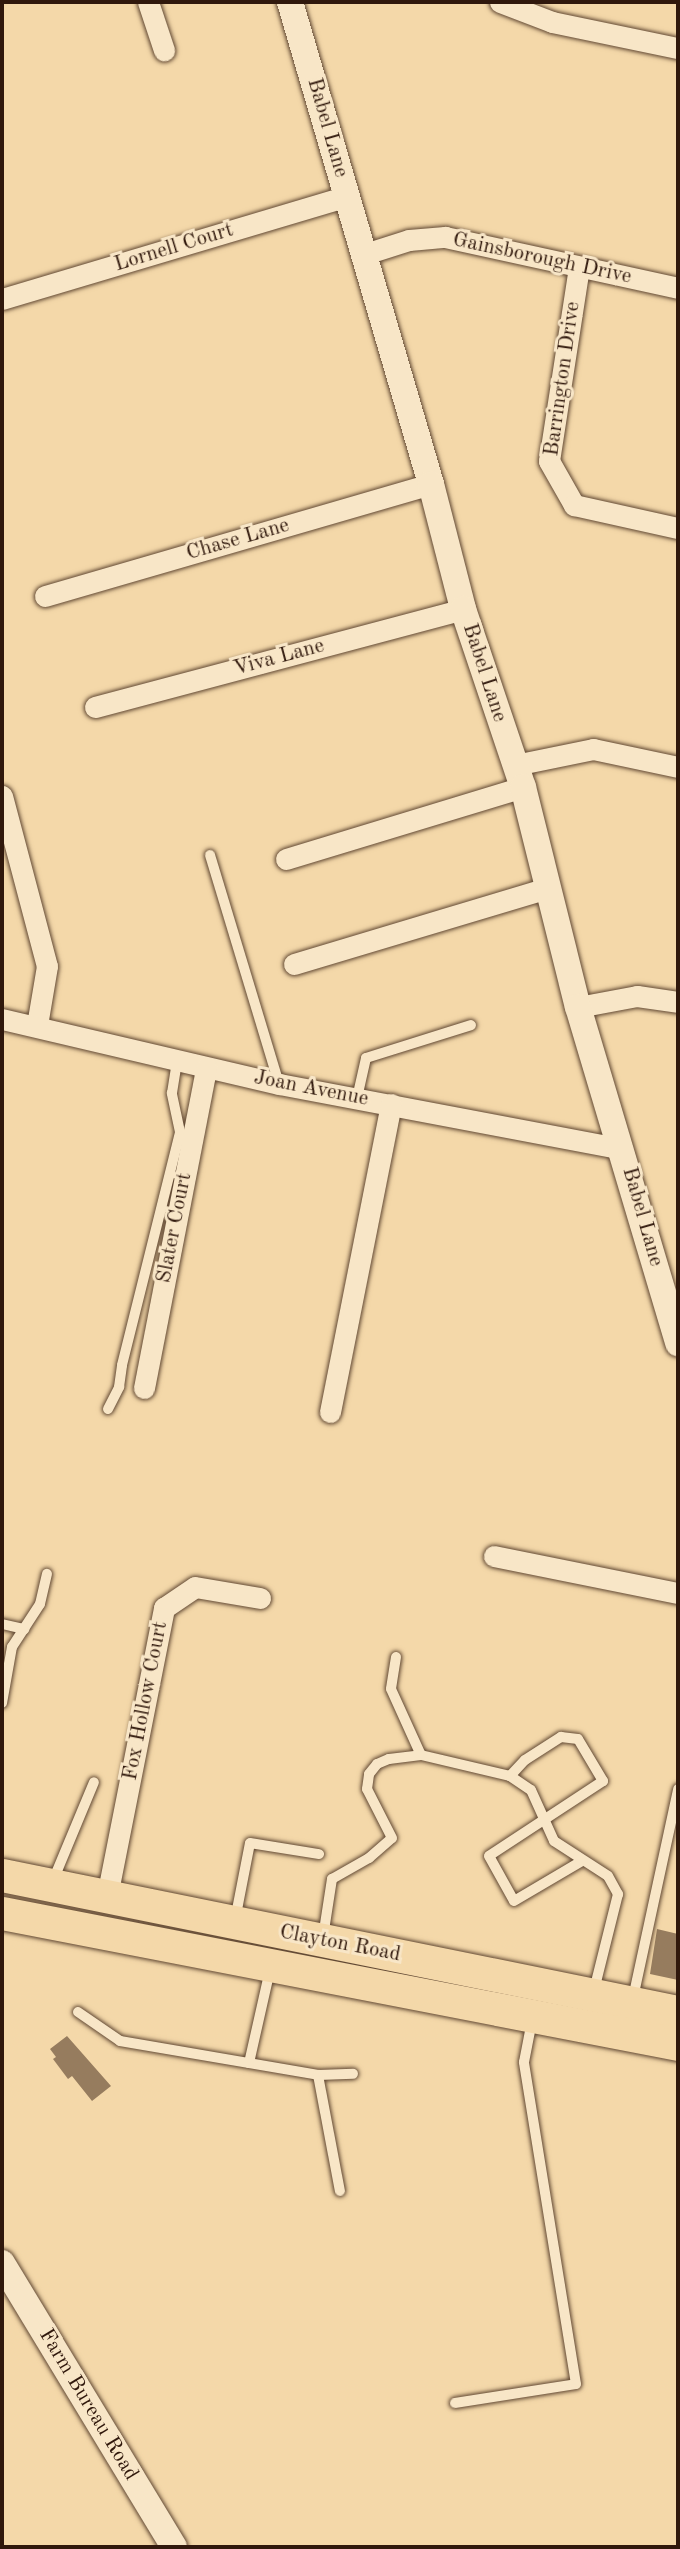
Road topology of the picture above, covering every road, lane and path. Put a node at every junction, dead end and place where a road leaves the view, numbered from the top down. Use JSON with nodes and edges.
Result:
{"nodes":[{"id":1,"x":148,"y":2,"type":"edge"},
{"id":2,"x":290,"y":2,"type":"edge"},
{"id":3,"x":500,"y":2,"type":"edge"},
{"id":4,"x":678,"y":48,"type":"edge"},
{"id":5,"x":164,"y":50,"type":"dead end"},
{"id":6,"x":347,"y":196,"type":"junction"},
{"id":7,"x":365,"y":254,"type":"junction"},
{"id":8,"x":579,"y":267,"type":"junction"},
{"id":9,"x":678,"y":288,"type":"edge"},
{"id":10,"x":2,"y":299,"type":"edge"},
{"id":11,"x":431,"y":484,"type":"junction"},
{"id":12,"x":678,"y":528,"type":"edge"},
{"id":13,"x":45,"y":596,"type":"dead end"},
{"id":14,"x":463,"y":609,"type":"junction"},
{"id":15,"x":95,"y":707,"type":"dead end"},
{"id":16,"x":678,"y":767,"type":"edge"},
{"id":17,"x":519,"y":776,"type":"junction"},
{"id":18,"x":2,"y":796,"type":"edge"},
{"id":19,"x":210,"y":855,"type":"dead end"},
{"id":20,"x":286,"y":859,"type":"dead end"},
{"id":21,"x":548,"y":888,"type":"junction"},
{"id":22,"x":294,"y":964,"type":"dead end"},
{"id":23,"x":678,"y":1002,"type":"edge"},
{"id":24,"x":578,"y":1007,"type":"junction"},
{"id":25,"x":2,"y":1019,"type":"edge"},
{"id":26,"x":37,"y":1025,"type":"junction"},
{"id":27,"x":471,"y":1025,"type":"dead end"},
{"id":28,"x":177,"y":1061,"type":"junction"},
{"id":29,"x":206,"y":1068,"type":"junction"},
{"id":30,"x":279,"y":1084,"type":"junction"},
{"id":31,"x":357,"y":1097,"type":"junction"},
{"id":32,"x":391,"y":1104,"type":"junction"},
{"id":33,"x":622,"y":1149,"type":"junction"},
{"id":34,"x":678,"y":1343,"type":"edge"},
{"id":35,"x":144,"y":1388,"type":"dead end"},
{"id":36,"x":108,"y":1409,"type":"dead end"},
{"id":37,"x":330,"y":1412,"type":"dead end"},
{"id":38,"x":494,"y":1556,"type":"dead end"},
{"id":39,"x":47,"y":1574,"type":"dead end"},
{"id":40,"x":678,"y":1593,"type":"edge"},
{"id":41,"x":260,"y":1598,"type":"dead end"},
{"id":42,"x":2,"y":1624,"type":"edge"},
{"id":43,"x":24,"y":1629,"type":"junction"},
{"id":44,"x":396,"y":1657,"type":"dead end"},
{"id":45,"x":2,"y":1703,"type":"edge"},
{"id":46,"x":421,"y":1755,"type":"junction"},
{"id":47,"x":510,"y":1776,"type":"junction"},
{"id":48,"x":94,"y":1782,"type":"dead end"},
{"id":49,"x":678,"y":1789,"type":"edge"},
{"id":50,"x":544,"y":1819,"type":"junction"},
{"id":51,"x":318,"y":1854,"type":"dead end"},
{"id":52,"x":582,"y":1861,"type":"junction"},
{"id":53,"x":2,"y":1875,"type":"edge"},
{"id":54,"x":51,"y":1885,"type":"junction"},
{"id":55,"x":107,"y":1896,"type":"junction"},
{"id":56,"x":2,"y":1913,"type":"edge"},
{"id":57,"x":46,"y":1922,"type":"junction"},
{"id":58,"x":234,"y":1922,"type":"junction"},
{"id":59,"x":2,"y":1928,"type":"edge"},
{"id":60,"x":323,"y":1940,"type":"junction"},
{"id":61,"x":271,"y":1966,"type":"junction"},
{"id":62,"x":593,"y":1995,"type":"junction"},
{"id":63,"x":632,"y":2003,"type":"junction"},
{"id":64,"x":78,"y":2012,"type":"dead end"},
{"id":65,"x":678,"y":2012,"type":"edge"},
{"id":66,"x":533,"y":2016,"type":"junction"},
{"id":67,"x":678,"y":2044,"type":"edge"},
{"id":68,"x":250,"y":2063,"type":"junction"},
{"id":69,"x":353,"y":2074,"type":"dead end"},
{"id":70,"x":318,"y":2076,"type":"junction"},
{"id":71,"x":340,"y":2191,"type":"dead end"},
{"id":72,"x":2,"y":2263,"type":"edge"},
{"id":73,"x":455,"y":2403,"type":"dead end"},
{"id":74,"x":174,"y":2547,"type":"edge"}],
"edges":[{"from":1,"to":5,"type":"street"},
{"from":2,"to":6,"type":"street","name":"Babel Lane"},
{"from":3,"to":4,"type":"street"},
{"from":6,"to":7,"type":"street","name":"Babel Lane"},
{"from":6,"to":10,"type":"street","name":"Lornell Court"},
{"from":7,"to":8,"type":"street","name":"Gainsborough Drive"},
{"from":7,"to":11,"type":"street","name":"Babel Lane"},
{"from":8,"to":9,"type":"street","name":"Gainsborough Drive"},
{"from":8,"to":12,"type":"street","name":"Barrington Drive"},
{"from":11,"to":13,"type":"street","name":"Chase Lane"},
{"from":11,"to":14,"type":"street","name":"Babel Lane"},
{"from":14,"to":15,"type":"street","name":"Viva Lane"},
{"from":14,"to":17,"type":"street","name":"Babel Lane"},
{"from":16,"to":17,"type":"street"},
{"from":17,"to":20,"type":"street"},
{"from":17,"to":21,"type":"street","name":"Babel Lane"},
{"from":18,"to":26,"type":"street"},
{"from":19,"to":30,"type":"lane"},
{"from":21,"to":22,"type":"street"},
{"from":21,"to":24,"type":"street","name":"Babel Lane"},
{"from":23,"to":24,"type":"street"},
{"from":24,"to":33,"type":"street","name":"Babel Lane"},
{"from":25,"to":26,"type":"street","name":"Joan Avenue"},
{"from":26,"to":28,"type":"street","name":"Joan Avenue"},
{"from":27,"to":31,"type":"lane"},
{"from":28,"to":29,"type":"street","name":"Joan Avenue"},
{"from":28,"to":36,"type":"lane"},
{"from":29,"to":30,"type":"street","name":"Joan Avenue"},
{"from":29,"to":35,"type":"street","name":"Slater Court"},
{"from":30,"to":31,"type":"street","name":"Joan Avenue"},
{"from":31,"to":32,"type":"street","name":"Joan Avenue"},
{"from":32,"to":33,"type":"street","name":"Joan Avenue"},
{"from":32,"to":37,"type":"street"},
{"from":33,"to":34,"type":"street","name":"Babel Lane"},
{"from":38,"to":40,"type":"street"},
{"from":39,"to":43,"type":"lane"},
{"from":41,"to":55,"type":"street","name":"Fox Hollow Court"},
{"from":42,"to":43,"type":"lane"},
{"from":43,"to":45,"type":"lane"},
{"from":44,"to":46,"type":"lane"},
{"from":46,"to":47,"type":"lane"},
{"from":46,"to":60,"type":"lane"},
{"from":47,"to":50,"type":"lane"},
{"from":47,"to":50,"type":"lane"},
{"from":48,"to":54,"type":"lane"},
{"from":49,"to":63,"type":"lane"},
{"from":50,"to":52,"type":"lane"},
{"from":50,"to":52,"type":"lane"},
{"from":51,"to":58,"type":"lane"},
{"from":52,"to":62,"type":"lane"},
{"from":53,"to":54,"type":"main road","name":"Clayton Road"},
{"from":54,"to":55,"type":"main road","name":"Clayton Road"},
{"from":55,"to":58,"type":"main road","name":"Clayton Road"},
{"from":56,"to":57,"type":"main road","name":"Clayton Road"},
{"from":57,"to":59,"type":"street"},
{"from":57,"to":61,"type":"main road","name":"Clayton Road"},
{"from":58,"to":60,"type":"main road","name":"Clayton Road"},
{"from":60,"to":62,"type":"main road","name":"Clayton Road"},
{"from":61,"to":66,"type":"main road","name":"Clayton Road"},
{"from":61,"to":68,"type":"lane"},
{"from":62,"to":63,"type":"main road","name":"Clayton Road"},
{"from":63,"to":65,"type":"main road","name":"Clayton Road"},
{"from":64,"to":68,"type":"lane"},
{"from":66,"to":67,"type":"main road","name":"Clayton Road"},
{"from":66,"to":73,"type":"lane"},
{"from":68,"to":70,"type":"lane"},
{"from":69,"to":70,"type":"lane"},
{"from":70,"to":71,"type":"lane"},
{"from":72,"to":74,"type":"street","name":"Farm Bureau Road"}]}
